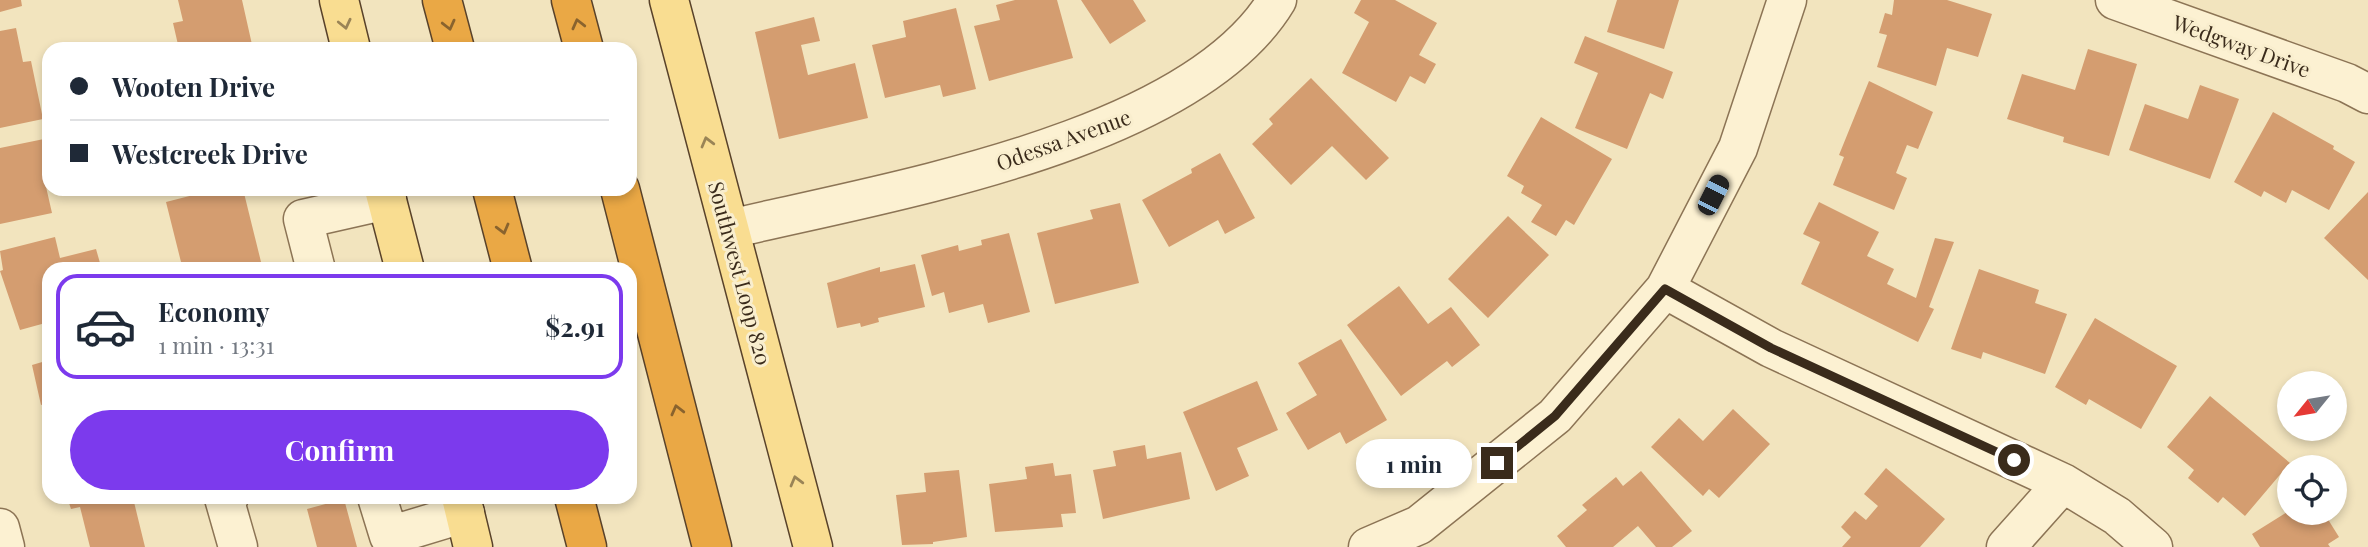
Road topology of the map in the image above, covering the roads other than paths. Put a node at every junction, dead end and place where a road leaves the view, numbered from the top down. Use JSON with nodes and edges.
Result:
{"nodes":[{"id":1,"x":339,"y":0,"type":"edge"},
{"id":2,"x":443,"y":0,"type":"edge"},
{"id":3,"x":571,"y":0,"type":"edge"},
{"id":4,"x":669,"y":0,"type":"edge"},
{"id":5,"x":1277,"y":0,"type":"edge"},
{"id":6,"x":1787,"y":0,"type":"edge"},
{"id":7,"x":2115,"y":0,"type":"edge"},
{"id":8,"x":349,"y":42,"type":"edge"},
{"id":9,"x":453,"y":42,"type":"edge"},
{"id":10,"x":582,"y":42,"type":"edge"},
{"id":11,"x":2368,"y":94,"type":"edge"},
{"id":12,"x":378,"y":196,"type":"edge"},
{"id":13,"x":386,"y":196,"type":"edge"},
{"id":14,"x":494,"y":196,"type":"edge"},
{"id":15,"x":622,"y":196,"type":"edge"},
{"id":16,"x":730,"y":229,"type":"junction"},
{"id":17,"x":314,"y":262,"type":"edge"},
{"id":18,"x":403,"y":262,"type":"edge"},
{"id":19,"x":511,"y":262,"type":"edge"},
{"id":20,"x":1665,"y":289,"type":"junction"},
{"id":21,"x":2063,"y":483,"type":"junction"},
{"id":22,"x":226,"y":504,"type":"edge"},
{"id":23,"x":379,"y":504,"type":"edge"},
{"id":24,"x":467,"y":519,"type":"edge"},
{"id":25,"x":0,"y":528,"type":"edge"},
{"id":26,"x":5,"y":547,"type":"edge"},
{"id":27,"x":238,"y":547,"type":"edge"},
{"id":28,"x":712,"y":547,"type":"edge"},
{"id":29,"x":813,"y":547,"type":"edge"},
{"id":30,"x":1368,"y":547,"type":"edge"},
{"id":31,"x":2006,"y":547,"type":"edge"},
{"id":32,"x":2153,"y":547,"type":"edge"}],
"edges":[{"from":1,"to":8,"type":"main road","one_way":true},
{"from":2,"to":9,"type":"highway","one_way":true},
{"from":10,"to":3,"type":"highway","one_way":true},
{"from":16,"to":4,"type":"main road","name":"Southwest Loop 820","one_way":true},
{"from":5,"to":16,"type":"street","name":"Odessa Avenue"},
{"from":6,"to":20,"type":"street"},
{"from":7,"to":11,"type":"street","name":"Wedgway Drive"},
{"from":12,"to":17,"type":"street"},
{"from":13,"to":18,"type":"main road"},
{"from":14,"to":19,"type":"highway","one_way":true},
{"from":28,"to":15,"type":"highway","one_way":true},
{"from":29,"to":16,"type":"main road","name":"Southwest Loop 820","one_way":true},
{"from":20,"to":21,"type":"street"},
{"from":20,"to":30,"type":"street"},
{"from":21,"to":31,"type":"street"},
{"from":21,"to":32,"type":"street"},
{"from":22,"to":27,"type":"street"},
{"from":23,"to":24,"type":"street"},
{"from":25,"to":26,"type":"street"}]}
